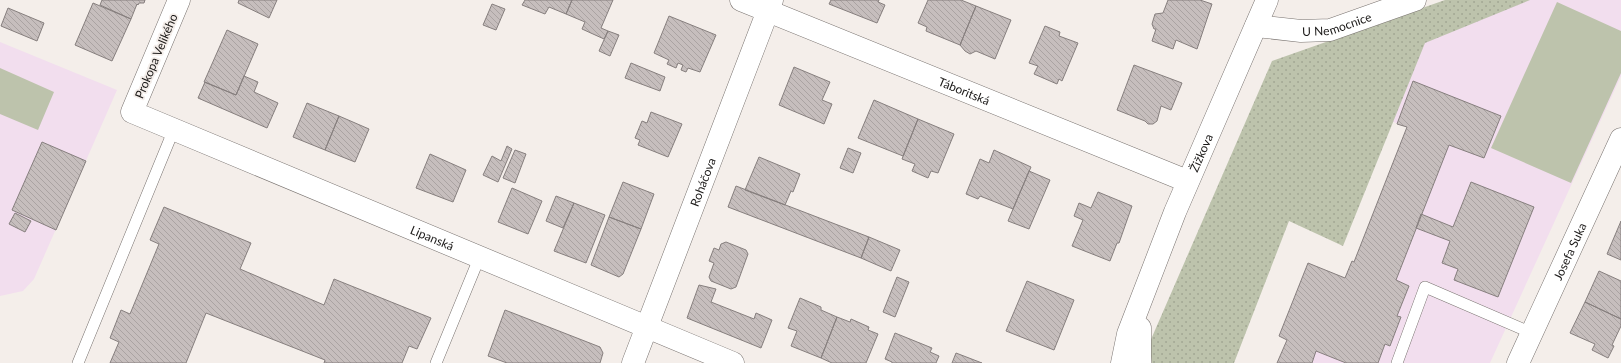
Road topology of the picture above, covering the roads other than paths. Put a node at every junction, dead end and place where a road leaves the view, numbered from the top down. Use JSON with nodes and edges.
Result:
{"nodes":[{"id":1,"x":179,"y":0,"type":"edge"},
{"id":2,"x":741,"y":0,"type":"edge"},
{"id":3,"x":1267,"y":0,"type":"edge"},
{"id":4,"x":1415,"y":0,"type":"edge"},
{"id":5,"x":770,"y":6,"type":"edge"},
{"id":6,"x":1256,"y":26,"type":"junction"},
{"id":7,"x":132,"y":112,"type":"joint"},
{"id":8,"x":174,"y":129,"type":"junction"},
{"id":9,"x":1621,"y":139,"type":"edge"},
{"id":10,"x":1615,"y":167,"type":"edge"},
{"id":11,"x":1187,"y":181,"type":"junction"},
{"id":12,"x":480,"y":256,"type":"junction"},
{"id":13,"x":1138,"y":307,"type":"junction"},
{"id":14,"x":647,"y":326,"type":"junction"},
{"id":15,"x":1532,"y":333,"type":"junction"},
{"id":16,"x":78,"y":363,"type":"edge"},
{"id":17,"x":436,"y":363,"type":"edge"},
{"id":18,"x":633,"y":363,"type":"edge"},
{"id":19,"x":733,"y":363,"type":"edge"},
{"id":20,"x":1122,"y":363,"type":"edge"},
{"id":21,"x":1140,"y":363,"type":"edge"},
{"id":22,"x":1397,"y":363,"type":"edge"},
{"id":23,"x":1518,"y":363,"type":"edge"}],
"edges":[{"from":1,"to":7,"type":"street","name":"Prokopa Velikého"},
{"from":2,"to":5,"type":"street","name":"Táboritská"},
{"from":3,"to":6,"type":"street","name":"Žižkova"},
{"from":4,"to":6,"type":"street","name":"U Nemocnice"},
{"from":5,"to":11,"type":"street","name":"Táboritská"},
{"from":5,"to":14,"type":"street","name":"Roháčova"},
{"from":6,"to":11,"type":"street","name":"Žižkova"},
{"from":7,"to":8,"type":"street","name":"Lipanská"},
{"from":8,"to":12,"type":"street","name":"Lipanská"},
{"from":8,"to":16,"type":"lane"},
{"from":9,"to":10,"type":"street","name":"Josefa Suka"},
{"from":10,"to":15,"type":"street","name":"Josefa Suka"},
{"from":11,"to":13,"type":"street","name":"Žižkova"},
{"from":12,"to":14,"type":"street","name":"Lipanská"},
{"from":12,"to":17,"type":"lane"},
{"from":13,"to":20,"type":"street","name":"Žižkova"},
{"from":13,"to":21,"type":"street","name":"Žižkova"},
{"from":14,"to":18,"type":"street","name":"Roháčova"},
{"from":14,"to":19,"type":"street","name":"Lipanská"},
{"from":15,"to":22,"type":"lane"},
{"from":15,"to":23,"type":"street","name":"Josefa Suka"}]}
